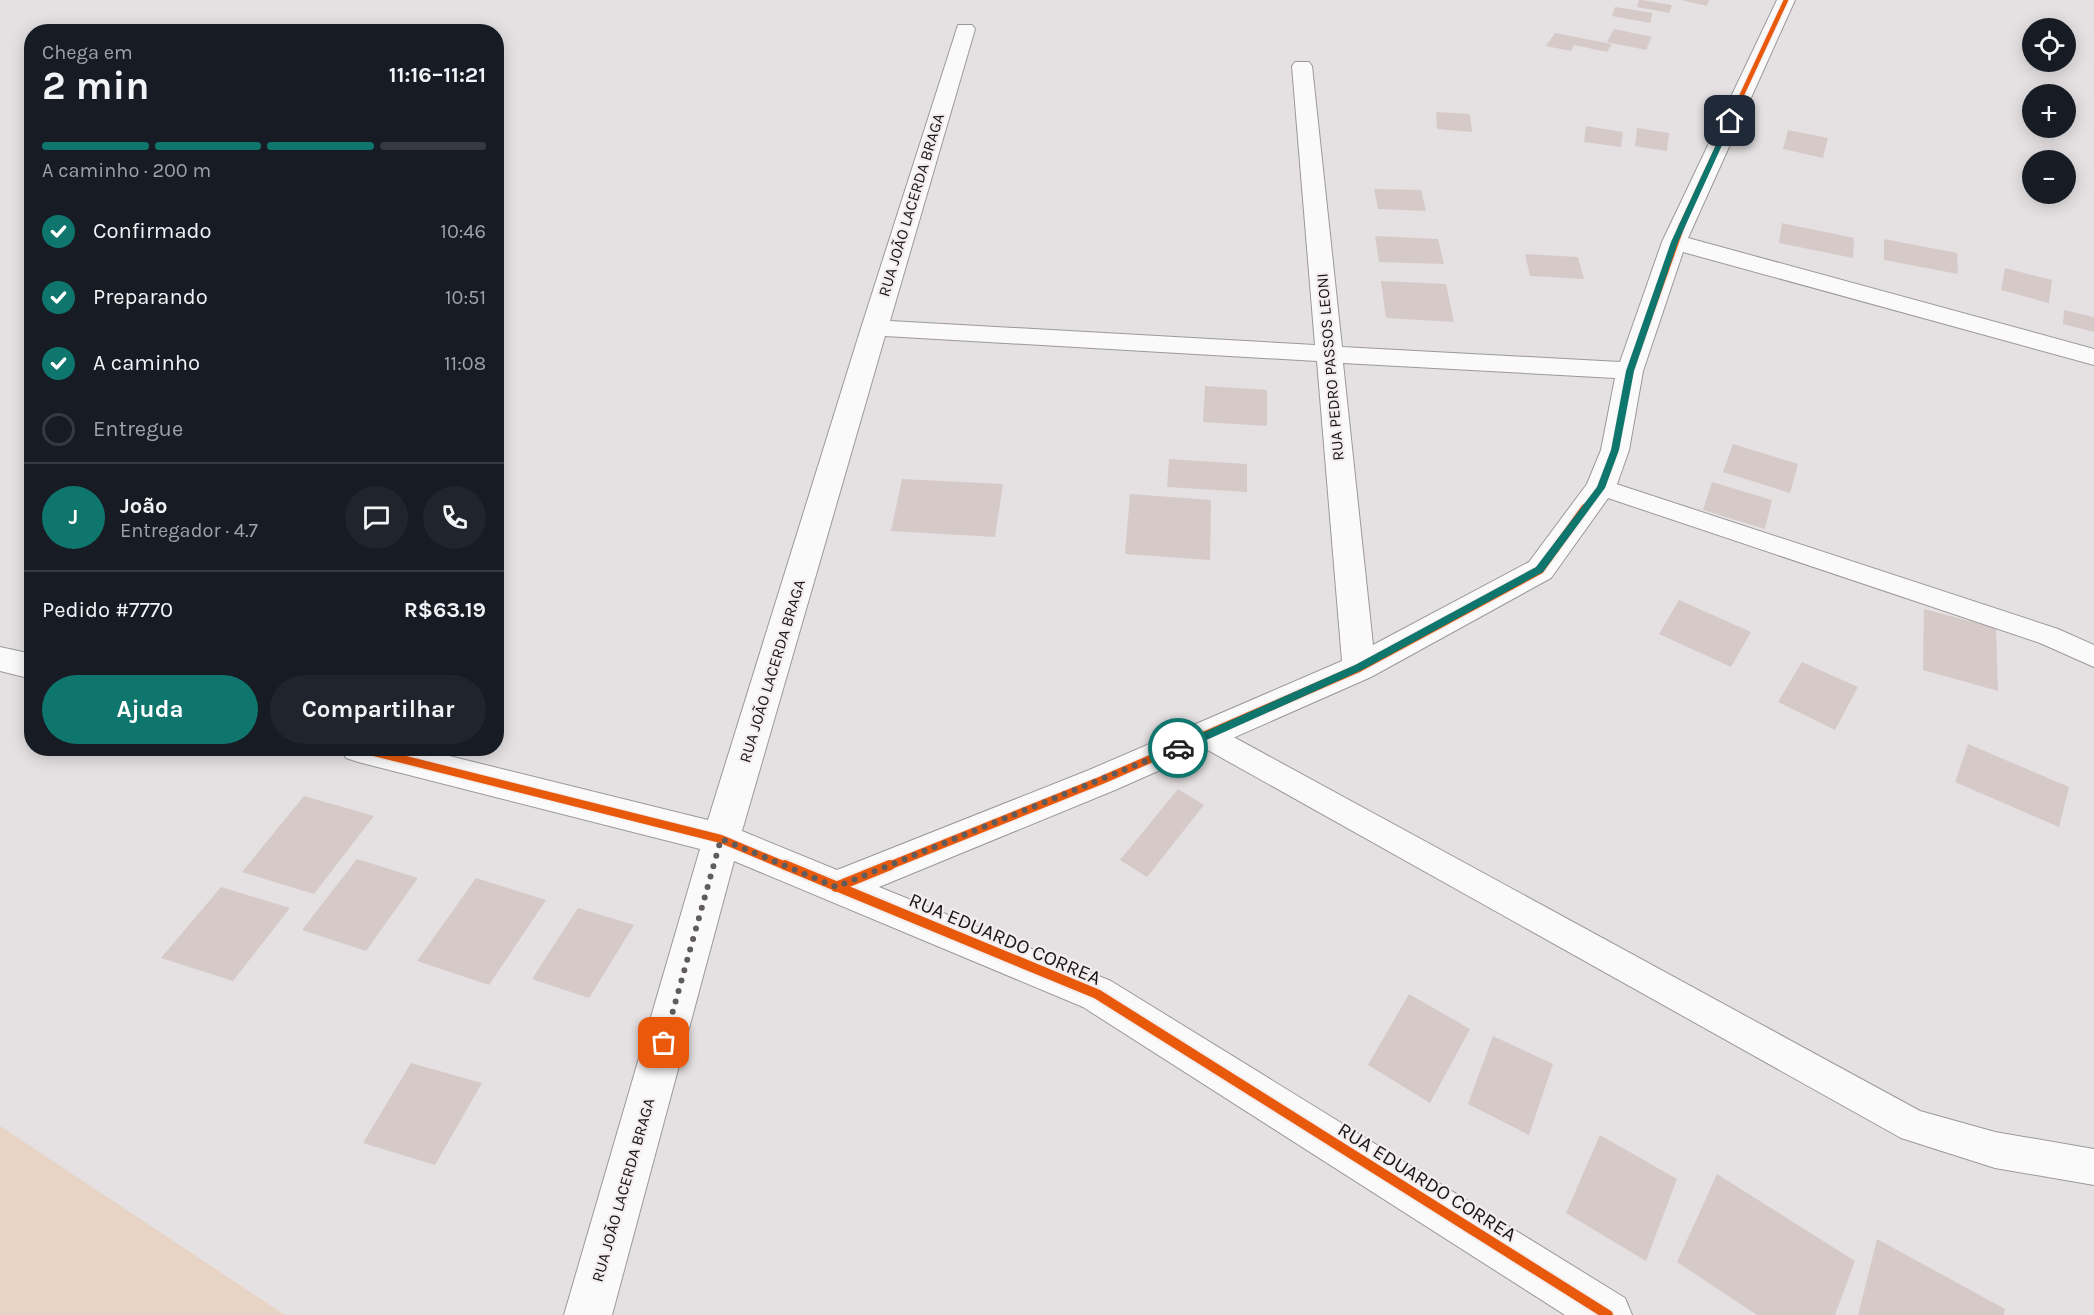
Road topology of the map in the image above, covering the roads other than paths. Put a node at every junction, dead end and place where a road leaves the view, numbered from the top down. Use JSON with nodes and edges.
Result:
{"nodes":[{"id":1,"x":1786,"y":0,"type":"edge"},
{"id":2,"x":965,"y":29,"type":"dead end"},
{"id":3,"x":1302,"y":66,"type":"dead end"},
{"id":4,"x":1674,"y":242,"type":"junction"},
{"id":5,"x":874,"y":328,"type":"junction"},
{"id":6,"x":1329,"y":354,"type":"junction"},
{"id":7,"x":2094,"y":357,"type":"edge"},
{"id":8,"x":1630,"y":371,"type":"junction"},
{"id":9,"x":1601,"y":488,"type":"junction"},
{"id":10,"x":2094,"y":657,"type":"edge"},
{"id":11,"x":0,"y":659,"type":"edge"},
{"id":12,"x":24,"y":665,"type":"edge"},
{"id":13,"x":1359,"y":668,"type":"junction"},
{"id":14,"x":1207,"y":736,"type":"junction"},
{"id":15,"x":390,"y":756,"type":"edge"},
{"id":16,"x":721,"y":839,"type":"junction"},
{"id":17,"x":836,"y":887,"type":"junction"},
{"id":18,"x":2094,"y":1167,"type":"edge"},
{"id":19,"x":588,"y":1315,"type":"edge"},
{"id":20,"x":1608,"y":1315,"type":"edge"}],
"edges":[{"from":1,"to":4,"type":"street"},
{"from":2,"to":5,"type":"street","name":"RUA JOÃO LACERDA BRAGA"},
{"from":3,"to":6,"type":"street","name":"RUA PEDRO PASSOS LEONI"},
{"from":4,"to":7,"type":"street"},
{"from":4,"to":8,"type":"street"},
{"from":5,"to":6,"type":"street"},
{"from":5,"to":16,"type":"street","name":"RUA JOÃO LACERDA BRAGA"},
{"from":6,"to":8,"type":"street"},
{"from":6,"to":13,"type":"street","name":"RUA PEDRO PASSOS LEONI"},
{"from":8,"to":9,"type":"street"},
{"from":9,"to":10,"type":"lane"},
{"from":9,"to":13,"type":"street"},
{"from":11,"to":12,"type":"street"},
{"from":13,"to":14,"type":"street"},
{"from":14,"to":17,"type":"street"},
{"from":14,"to":18,"type":"lane"},
{"from":15,"to":16,"type":"street","name":"RUA EDUARDO CORREA"},
{"from":16,"to":17,"type":"street","name":"RUA EDUARDO CORREA"},
{"from":16,"to":19,"type":"street","name":"RUA JOÃO LACERDA BRAGA"},
{"from":17,"to":20,"type":"street","name":"RUA EDUARDO CORREA"}]}
